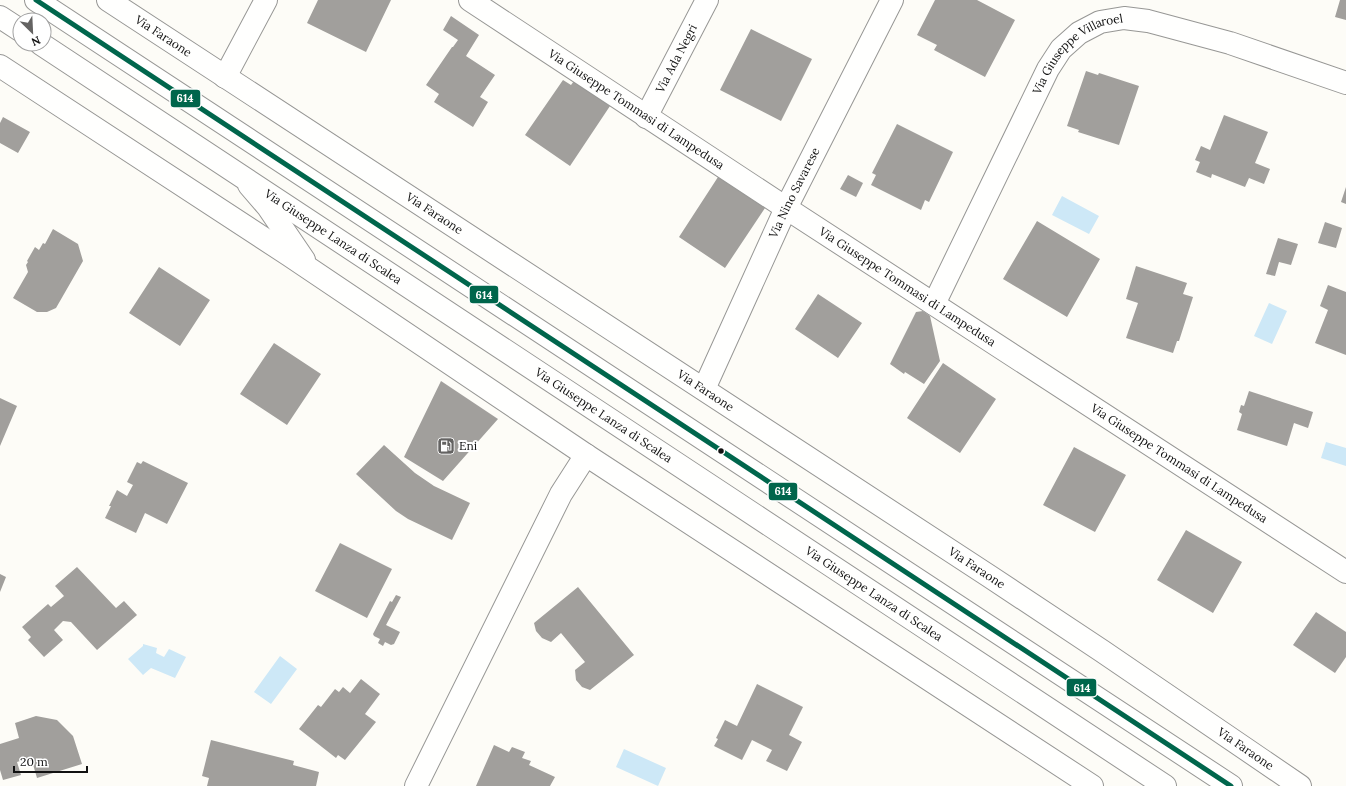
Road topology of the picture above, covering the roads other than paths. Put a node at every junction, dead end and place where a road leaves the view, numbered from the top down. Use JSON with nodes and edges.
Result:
{"nodes":[{"id":1,"x":36,"y":0,"type":"edge"},
{"id":2,"x":108,"y":0,"type":"edge"},
{"id":3,"x":266,"y":0,"type":"edge"},
{"id":4,"x":470,"y":0,"type":"edge"},
{"id":5,"x":707,"y":0,"type":"edge"},
{"id":6,"x":892,"y":0,"type":"edge"},
{"id":7,"x":0,"y":17,"type":"edge"},
{"id":8,"x":12,"y":25,"type":"edge"},
{"id":9,"x":52,"y":51,"type":"edge"},
{"id":10,"x":0,"y":66,"type":"edge"},
{"id":11,"x":225,"y":77,"type":"junction"},
{"id":12,"x":1346,"y":83,"type":"edge"},
{"id":13,"x":646,"y":117,"type":"junction"},
{"id":14,"x":236,"y":173,"type":"junction"},
{"id":15,"x":786,"y":208,"type":"junction"},
{"id":16,"x":319,"y":276,"type":"junction"},
{"id":17,"x":934,"y":304,"type":"junction"},
{"id":18,"x":704,"y":389,"type":"junction"},
{"id":19,"x":586,"y":455,"type":"junction"},
{"id":20,"x":1346,"y":572,"type":"edge"},
{"id":21,"x":416,"y":786,"type":"edge"},
{"id":22,"x":1092,"y":786,"type":"edge"},
{"id":23,"x":1166,"y":786,"type":"edge"},
{"id":24,"x":1231,"y":786,"type":"edge"},
{"id":25,"x":1300,"y":786,"type":"edge"}],
"edges":[{"from":1,"to":24,"type":"street"},
{"from":2,"to":11,"type":"street","name":"Via Faraone"},
{"from":3,"to":11,"type":"street"},
{"from":4,"to":13,"type":"street","name":"Via Giuseppe Tommasi di Lampedusa"},
{"from":5,"to":13,"type":"street","name":"Via Ada Negri"},
{"from":6,"to":15,"type":"street","name":"Via Nino Savarese"},
{"from":7,"to":8,"type":"street"},
{"from":9,"to":14,"type":"street","name":"Via Giuseppe Lanza di Scalea"},
{"from":10,"to":16,"type":"street"},
{"from":11,"to":18,"type":"street","name":"Via Faraone"},
{"from":12,"to":17,"type":"street","name":"Via Giuseppe Villaroel"},
{"from":13,"to":15,"type":"street","name":"Via Giuseppe Tommasi di Lampedusa"},
{"from":14,"to":16,"type":"street"},
{"from":14,"to":23,"type":"street","name":"Via Giuseppe Lanza di Scalea"},
{"from":15,"to":17,"type":"street","name":"Via Giuseppe Tommasi di Lampedusa"},
{"from":15,"to":18,"type":"street","name":"Via Nino Savarese"},
{"from":16,"to":19,"type":"street"},
{"from":17,"to":20,"type":"street","name":"Via Giuseppe Tommasi di Lampedusa"},
{"from":18,"to":25,"type":"street","name":"Via Faraone"},
{"from":19,"to":21,"type":"street"},
{"from":19,"to":22,"type":"street"}]}
